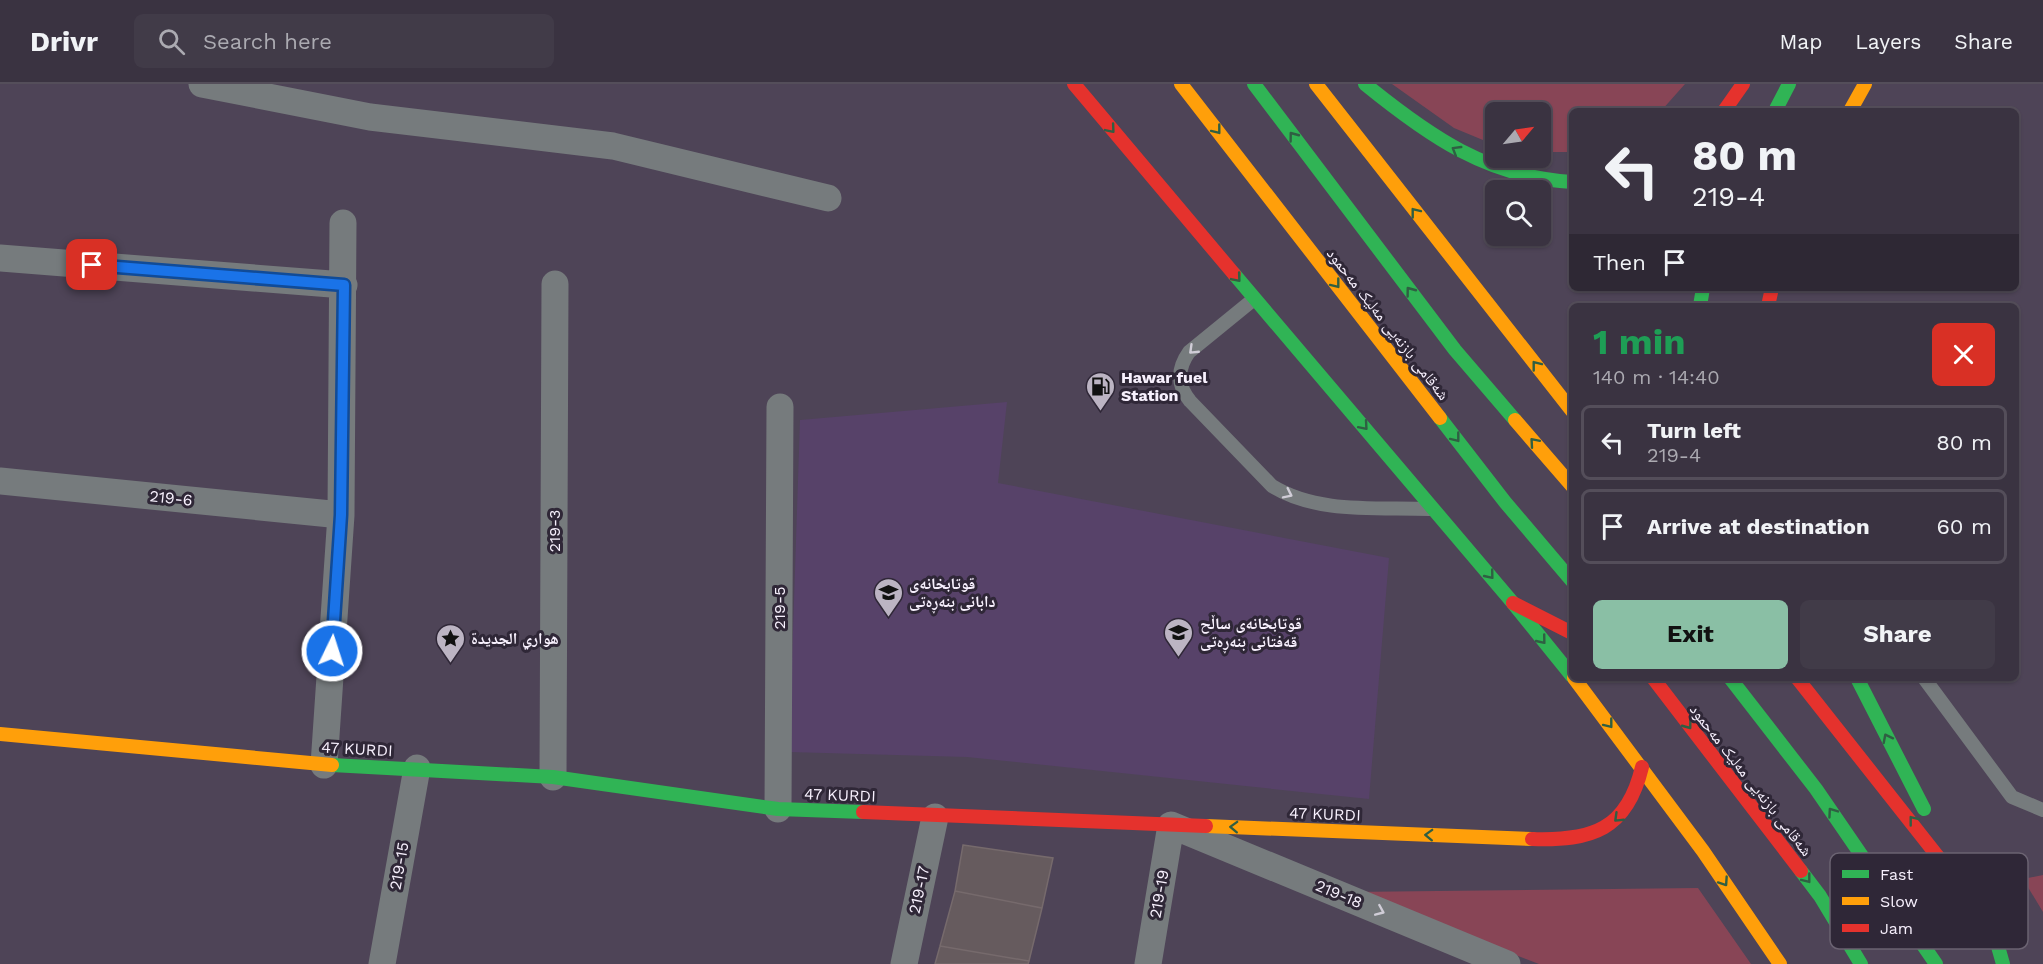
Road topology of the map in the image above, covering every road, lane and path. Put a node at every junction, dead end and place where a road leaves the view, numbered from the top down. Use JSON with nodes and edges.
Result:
{"nodes":[{"id":1,"x":202,"y":84,"type":"edge"},
{"id":2,"x":1074,"y":84,"type":"edge"},
{"id":3,"x":1181,"y":84,"type":"edge"},
{"id":4,"x":1254,"y":84,"type":"edge"},
{"id":5,"x":1316,"y":84,"type":"edge"},
{"id":6,"x":1365,"y":84,"type":"edge"},
{"id":7,"x":1743,"y":84,"type":"edge"},
{"id":8,"x":1789,"y":84,"type":"edge"},
{"id":9,"x":1866,"y":84,"type":"edge"},
{"id":10,"x":1726,"y":108,"type":"edge"},
{"id":11,"x":1777,"y":108,"type":"edge"},
{"id":12,"x":1852,"y":108,"type":"edge"},
{"id":13,"x":1569,"y":182,"type":"edge"},
{"id":14,"x":828,"y":198,"type":"dead end"},
{"id":15,"x":344,"y":223,"type":"dead end"},
{"id":16,"x":0,"y":258,"type":"edge"},
{"id":17,"x":555,"y":284,"type":"dead end"},
{"id":18,"x":344,"y":285,"type":"junction"},
{"id":19,"x":1254,"y":298,"type":"junction"},
{"id":20,"x":780,"y":407,"type":"dead end"},
{"id":21,"x":1569,"y":407,"type":"edge"},
{"id":22,"x":0,"y":481,"type":"edge"},
{"id":23,"x":1569,"y":483,"type":"edge"},
{"id":24,"x":1436,"y":509,"type":"junction"},
{"id":25,"x":341,"y":515,"type":"junction"},
{"id":26,"x":1569,"y":577,"type":"edge"},
{"id":27,"x":1513,"y":603,"type":"junction"},
{"id":28,"x":1569,"y":631,"type":"edge"},
{"id":29,"x":1569,"y":672,"type":"edge"},
{"id":30,"x":1576,"y":681,"type":"edge"},
{"id":31,"x":1655,"y":681,"type":"edge"},
{"id":32,"x":1732,"y":681,"type":"edge"},
{"id":33,"x":1800,"y":681,"type":"edge"},
{"id":34,"x":1859,"y":681,"type":"edge"},
{"id":35,"x":1926,"y":681,"type":"edge"},
{"id":36,"x":0,"y":734,"type":"edge"},
{"id":37,"x":324,"y":765,"type":"junction"},
{"id":38,"x":1642,"y":767,"type":"junction"},
{"id":39,"x":417,"y":768,"type":"junction"},
{"id":40,"x":553,"y":777,"type":"junction"},
{"id":41,"x":777,"y":809,"type":"junction"},
{"id":42,"x":2043,"y":810,"type":"edge"},
{"id":43,"x":935,"y":817,"type":"junction"},
{"id":44,"x":1171,"y":825,"type":"junction"},
{"id":45,"x":1860,"y":853,"type":"edge"},
{"id":46,"x":1937,"y":853,"type":"edge"},
{"id":47,"x":1949,"y":853,"type":"edge"},
{"id":48,"x":1830,"y":913,"type":"edge"},
{"id":49,"x":1852,"y":949,"type":"edge"},
{"id":50,"x":1926,"y":949,"type":"edge"},
{"id":51,"x":1999,"y":949,"type":"edge"},
{"id":52,"x":2003,"y":949,"type":"edge"},
{"id":53,"x":382,"y":964,"type":"edge"},
{"id":54,"x":904,"y":964,"type":"edge"},
{"id":55,"x":1148,"y":964,"type":"edge"},
{"id":56,"x":1507,"y":964,"type":"edge"},
{"id":57,"x":1780,"y":964,"type":"edge"},
{"id":58,"x":1861,"y":964,"type":"edge"},
{"id":59,"x":1936,"y":964,"type":"edge"},
{"id":60,"x":2003,"y":964,"type":"edge"},
{"id":61,"x":2012,"y":964,"type":"edge"}],
"edges":[{"from":1,"to":14,"type":"street"},
{"from":2,"to":19,"type":"main road","one_way":true},
{"from":3,"to":26,"type":"main road","name":"شەقامی بازنەیی مەلیک مەحمود","one_way":true},
{"from":23,"to":4,"type":"main road","one_way":true},
{"from":21,"to":5,"type":"main road","one_way":true},
{"from":13,"to":6,"type":"main road","one_way":true},
{"from":7,"to":10,"type":"main road"},
{"from":8,"to":11,"type":"main road"},
{"from":9,"to":12,"type":"main road"},
{"from":15,"to":18,"type":"street"},
{"from":16,"to":18,"type":"street"},
{"from":17,"to":40,"type":"street","name":"219-3"},
{"from":18,"to":25,"type":"street"},
{"from":19,"to":24,"type":"main road","one_way":true},
{"from":19,"to":24,"type":"lane","one_way":true},
{"from":20,"to":41,"type":"street","name":"219-5"},
{"from":22,"to":25,"type":"street","name":"219-6"},
{"from":24,"to":27,"type":"main road","one_way":true},
{"from":25,"to":37,"type":"street"},
{"from":27,"to":28,"type":"main road"},
{"from":27,"to":29,"type":"main road","one_way":true},
{"from":30,"to":38,"type":"main road","one_way":true},
{"from":31,"to":48,"type":"main road","name":"شەقامی بازنەیی مەلیک مەحمود","one_way":true},
{"from":45,"to":32,"type":"main road","one_way":true},
{"from":46,"to":33,"type":"main road","one_way":true},
{"from":47,"to":34,"type":"main road","one_way":true},
{"from":35,"to":42,"type":"lane"},
{"from":36,"to":37,"type":"main road","name":"47 KURDI"},
{"from":37,"to":39,"type":"main road","name":"47 KURDI"},
{"from":38,"to":44,"type":"main road","name":"47 KURDI","one_way":true},
{"from":38,"to":57,"type":"main road","one_way":true},
{"from":39,"to":40,"type":"main road","name":"47 KURDI"},
{"from":39,"to":53,"type":"street","name":"219-15"},
{"from":40,"to":41,"type":"main road","name":"47 KURDI"},
{"from":41,"to":43,"type":"main road","name":"47 KURDI"},
{"from":43,"to":44,"type":"main road","name":"47 KURDI"},
{"from":43,"to":54,"type":"street","name":"219-17"},
{"from":44,"to":55,"type":"street","name":"219-19"},
{"from":44,"to":56,"type":"street","name":"219-18","one_way":true},
{"from":49,"to":58,"type":"main road","name":"شەقامی بازنەیی مەلیک مەحمود","one_way":true},
{"from":59,"to":50,"type":"main road","one_way":true},
{"from":51,"to":60,"type":"main road"},
{"from":52,"to":61,"type":"main road"}]}
